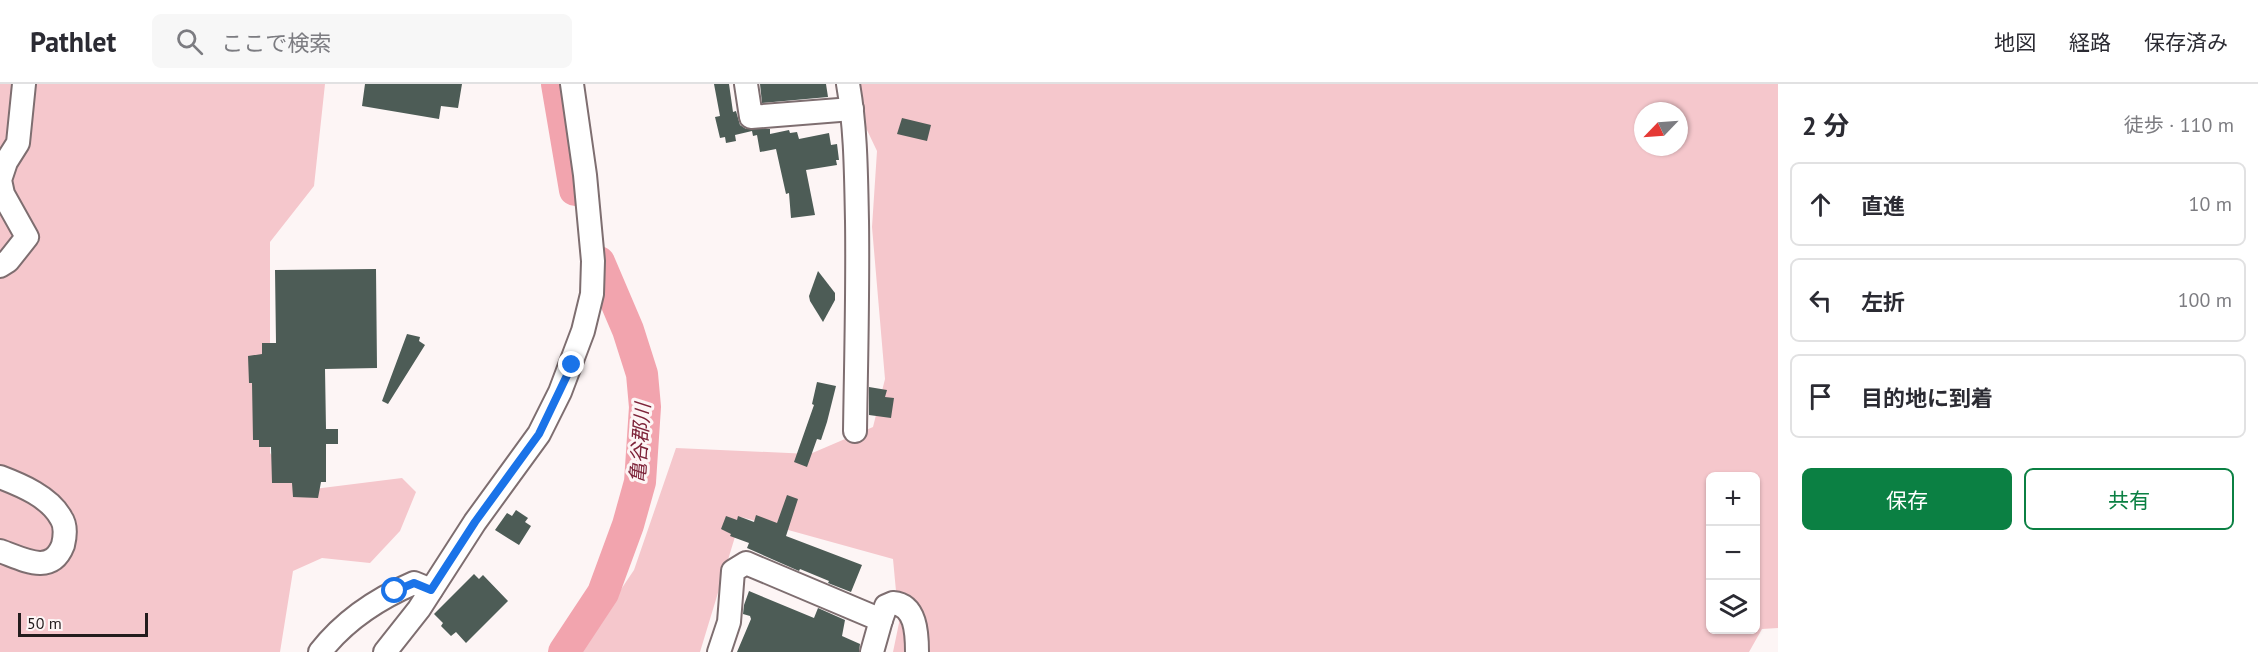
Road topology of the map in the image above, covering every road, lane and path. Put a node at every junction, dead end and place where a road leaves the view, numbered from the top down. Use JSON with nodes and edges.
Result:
{"nodes":[{"id":1,"x":24,"y":84,"type":"edge"},
{"id":2,"x":572,"y":84,"type":"edge"},
{"id":3,"x":746,"y":84,"type":"edge"},
{"id":4,"x":848,"y":84,"type":"edge"},
{"id":5,"x":852,"y":109,"type":"junction"},
{"id":6,"x":0,"y":266,"type":"edge"},
{"id":7,"x":855,"y":431,"type":"dead end"},
{"id":8,"x":0,"y":477,"type":"edge"},
{"id":9,"x":0,"y":551,"type":"edge"},
{"id":10,"x":431,"y":590,"type":"junction"},
{"id":11,"x":881,"y":620,"type":"junction"},
{"id":12,"x":320,"y":652,"type":"edge"},
{"id":13,"x":386,"y":652,"type":"edge"},
{"id":14,"x":719,"y":652,"type":"edge"},
{"id":15,"x":872,"y":652,"type":"edge"},
{"id":16,"x":916,"y":652,"type":"edge"}],
"edges":[{"from":1,"to":6,"type":"street"},
{"from":2,"to":10,"type":"street"},
{"from":3,"to":5,"type":"street"},
{"from":4,"to":5,"type":"street"},
{"from":5,"to":7,"type":"street"},
{"from":8,"to":9,"type":"street"},
{"from":10,"to":12,"type":"street"},
{"from":10,"to":13,"type":"street"},
{"from":11,"to":14,"type":"street"},
{"from":11,"to":15,"type":"street"},
{"from":11,"to":16,"type":"street"}]}
